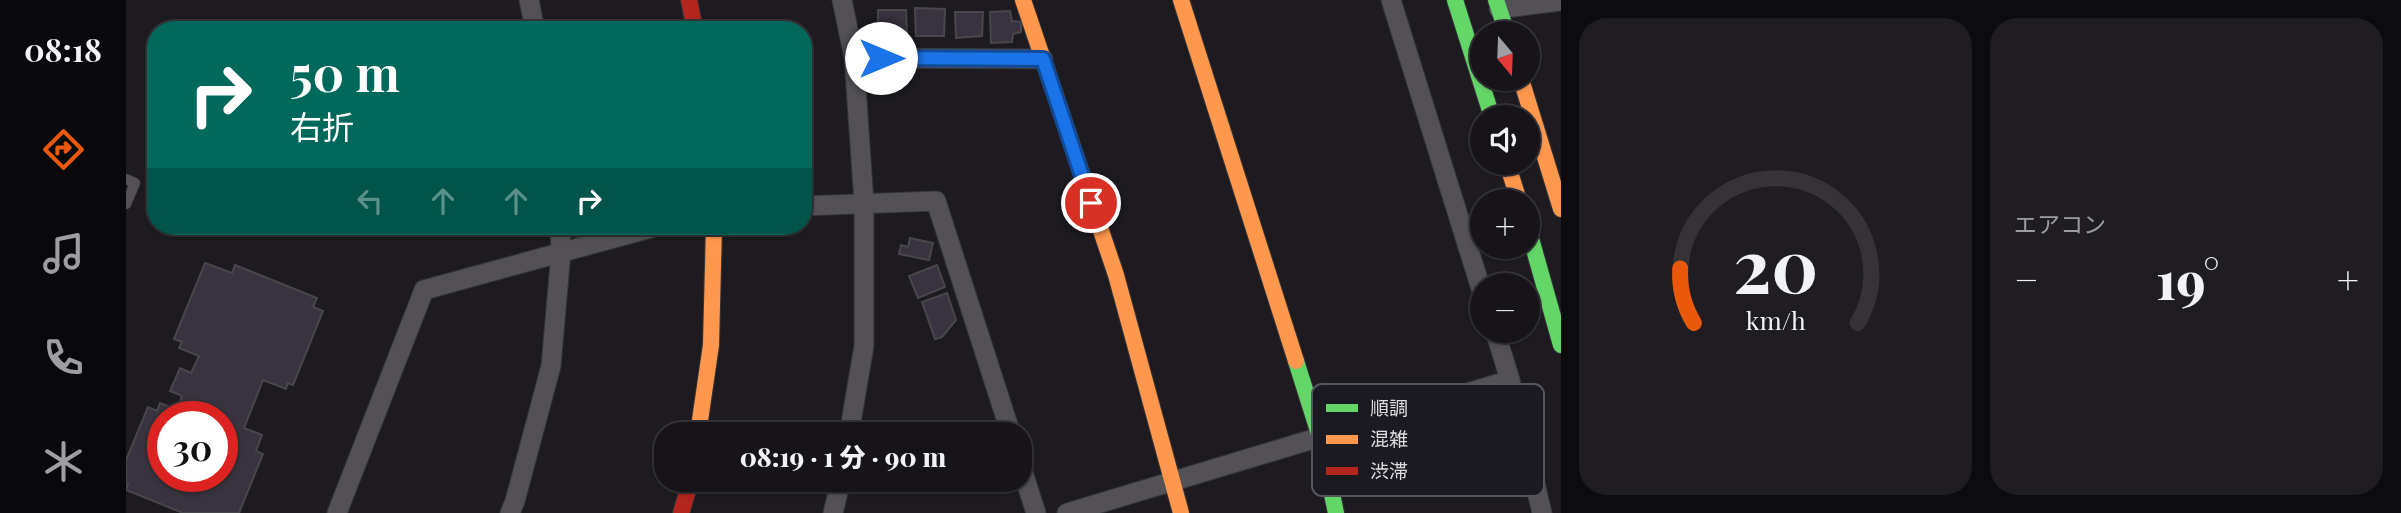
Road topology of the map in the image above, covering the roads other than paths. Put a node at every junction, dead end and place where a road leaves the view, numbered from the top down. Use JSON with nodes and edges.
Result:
{"nodes":[{"id":1,"x":528,"y":0,"type":"edge"},
{"id":2,"x":689,"y":0,"type":"edge"},
{"id":3,"x":842,"y":0,"type":"edge"},
{"id":4,"x":1023,"y":0,"type":"edge"},
{"id":5,"x":1181,"y":0,"type":"edge"},
{"id":6,"x":1391,"y":0,"type":"edge"},
{"id":7,"x":1454,"y":0,"type":"edge"},
{"id":8,"x":1498,"y":4,"type":"edge"},
{"id":9,"x":1559,"y":4,"type":"edge"},
{"id":10,"x":533,"y":21,"type":"edge"},
{"id":11,"x":693,"y":21,"type":"edge"},
{"id":12,"x":1503,"y":21,"type":"edge"},
{"id":13,"x":855,"y":58,"type":"junction"},
{"id":14,"x":1043,"y":59,"type":"junction"},
{"id":15,"x":1525,"y":91,"type":"edge"},
{"id":16,"x":1488,"y":105,"type":"edge"},
{"id":17,"x":126,"y":179,"type":"edge"},
{"id":18,"x":864,"y":203,"type":"junction"},
{"id":19,"x":126,"y":204,"type":"edge"},
{"id":20,"x":812,"y":206,"type":"edge"},
{"id":21,"x":1561,"y":209,"type":"edge"},
{"id":22,"x":560,"y":235,"type":"edge"},
{"id":23,"x":624,"y":235,"type":"edge"},
{"id":24,"x":714,"y":235,"type":"edge"},
{"id":25,"x":561,"y":252,"type":"junction"},
{"id":26,"x":1537,"y":259,"type":"edge"},
{"id":27,"x":1476,"y":273,"type":"edge"},
{"id":28,"x":1499,"y":343,"type":"edge"},
{"id":29,"x":1561,"y":345,"type":"edge"},
{"id":30,"x":1510,"y":380,"type":"junction"},
{"id":31,"x":1497,"y":384,"type":"edge"},
{"id":32,"x":1511,"y":384,"type":"edge"},
{"id":33,"x":1312,"y":412,"type":"edge"},
{"id":34,"x":700,"y":422,"type":"edge"},
{"id":35,"x":851,"y":422,"type":"edge"},
{"id":36,"x":1007,"y":422,"type":"edge"},
{"id":37,"x":1312,"y":439,"type":"edge"},
{"id":38,"x":1173,"y":481,"type":"junction"},
{"id":39,"x":687,"y":492,"type":"edge"},
{"id":40,"x":838,"y":492,"type":"edge"},
{"id":41,"x":1029,"y":492,"type":"edge"},
{"id":42,"x":337,"y":513,"type":"edge"},
{"id":43,"x":510,"y":513,"type":"edge"},
{"id":44,"x":681,"y":513,"type":"edge"},
{"id":45,"x":833,"y":513,"type":"edge"},
{"id":46,"x":1036,"y":513,"type":"edge"},
{"id":47,"x":1067,"y":513,"type":"edge"},
{"id":48,"x":1181,"y":513,"type":"edge"}],
"edges":[{"from":1,"to":10,"type":"street"},
{"from":2,"to":11,"type":"main road"},
{"from":3,"to":13,"type":"street"},
{"from":4,"to":14,"type":"main road"},
{"from":5,"to":33,"type":"main road"},
{"from":6,"to":27,"type":"street"},
{"from":7,"to":16,"type":"main road"},
{"from":8,"to":9,"type":"street"},
{"from":8,"to":12,"type":"main road"},
{"from":13,"to":14,"type":"street"},
{"from":13,"to":18,"type":"street"},
{"from":14,"to":38,"type":"main road"},
{"from":15,"to":21,"type":"main road"},
{"from":17,"to":19,"type":"lane"},
{"from":18,"to":20,"type":"street"},
{"from":18,"to":35,"type":"street"},
{"from":18,"to":36,"type":"street"},
{"from":22,"to":25,"type":"street"},
{"from":23,"to":25,"type":"street"},
{"from":24,"to":34,"type":"main road"},
{"from":25,"to":42,"type":"street"},
{"from":25,"to":43,"type":"street"},
{"from":26,"to":29,"type":"main road"},
{"from":28,"to":30,"type":"street"},
{"from":30,"to":31,"type":"street"},
{"from":30,"to":32,"type":"street"},
{"from":37,"to":38,"type":"street"},
{"from":38,"to":47,"type":"street"},
{"from":38,"to":48,"type":"main road"},
{"from":39,"to":44,"type":"main road"},
{"from":40,"to":45,"type":"street"},
{"from":41,"to":46,"type":"street"}]}
